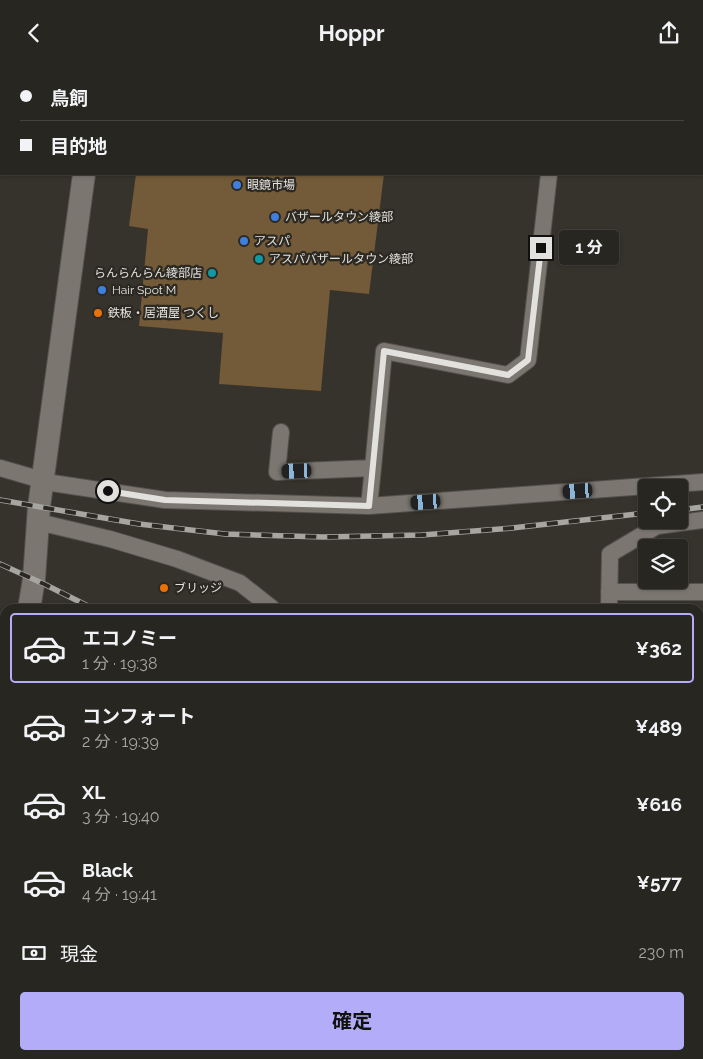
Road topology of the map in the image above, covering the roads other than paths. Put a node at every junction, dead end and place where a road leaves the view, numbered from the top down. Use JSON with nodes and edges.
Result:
{"nodes":[{"id":1,"x":84,"y":175,"type":"edge"},
{"id":2,"x":549,"y":175,"type":"edge"},
{"id":3,"x":280,"y":432,"type":"dead end"},
{"id":4,"x":0,"y":468,"type":"edge"},
{"id":5,"x":373,"y":468,"type":"junction"},
{"id":6,"x":43,"y":480,"type":"junction"},
{"id":7,"x":703,"y":482,"type":"edge"},
{"id":8,"x":688,"y":483,"type":"edge"},
{"id":9,"x":638,"y":487,"type":"edge"},
{"id":10,"x":369,"y":506,"type":"junction"},
{"id":11,"x":703,"y":520,"type":"edge"},
{"id":12,"x":688,"y":521,"type":"edge"},
{"id":13,"x":37,"y":523,"type":"junction"},
{"id":14,"x":648,"y":529,"type":"edge"},
{"id":15,"x":609,"y":592,"type":"junction"},
{"id":16,"x":703,"y":592,"type":"edge"},
{"id":17,"x":30,"y":604,"type":"edge"},
{"id":18,"x":267,"y":604,"type":"edge"},
{"id":19,"x":609,"y":604,"type":"edge"}],
"edges":[{"from":1,"to":6,"type":"street"},
{"from":2,"to":5,"type":"street"},
{"from":3,"to":5,"type":"street"},
{"from":4,"to":6,"type":"street"},
{"from":5,"to":10,"type":"street"},
{"from":6,"to":10,"type":"street"},
{"from":6,"to":13,"type":"street"},
{"from":7,"to":8,"type":"street"},
{"from":9,"to":10,"type":"street"},
{"from":11,"to":12,"type":"street"},
{"from":13,"to":17,"type":"street"},
{"from":13,"to":18,"type":"street"},
{"from":14,"to":15,"type":"street"},
{"from":15,"to":16,"type":"street"},
{"from":15,"to":19,"type":"street"}]}
